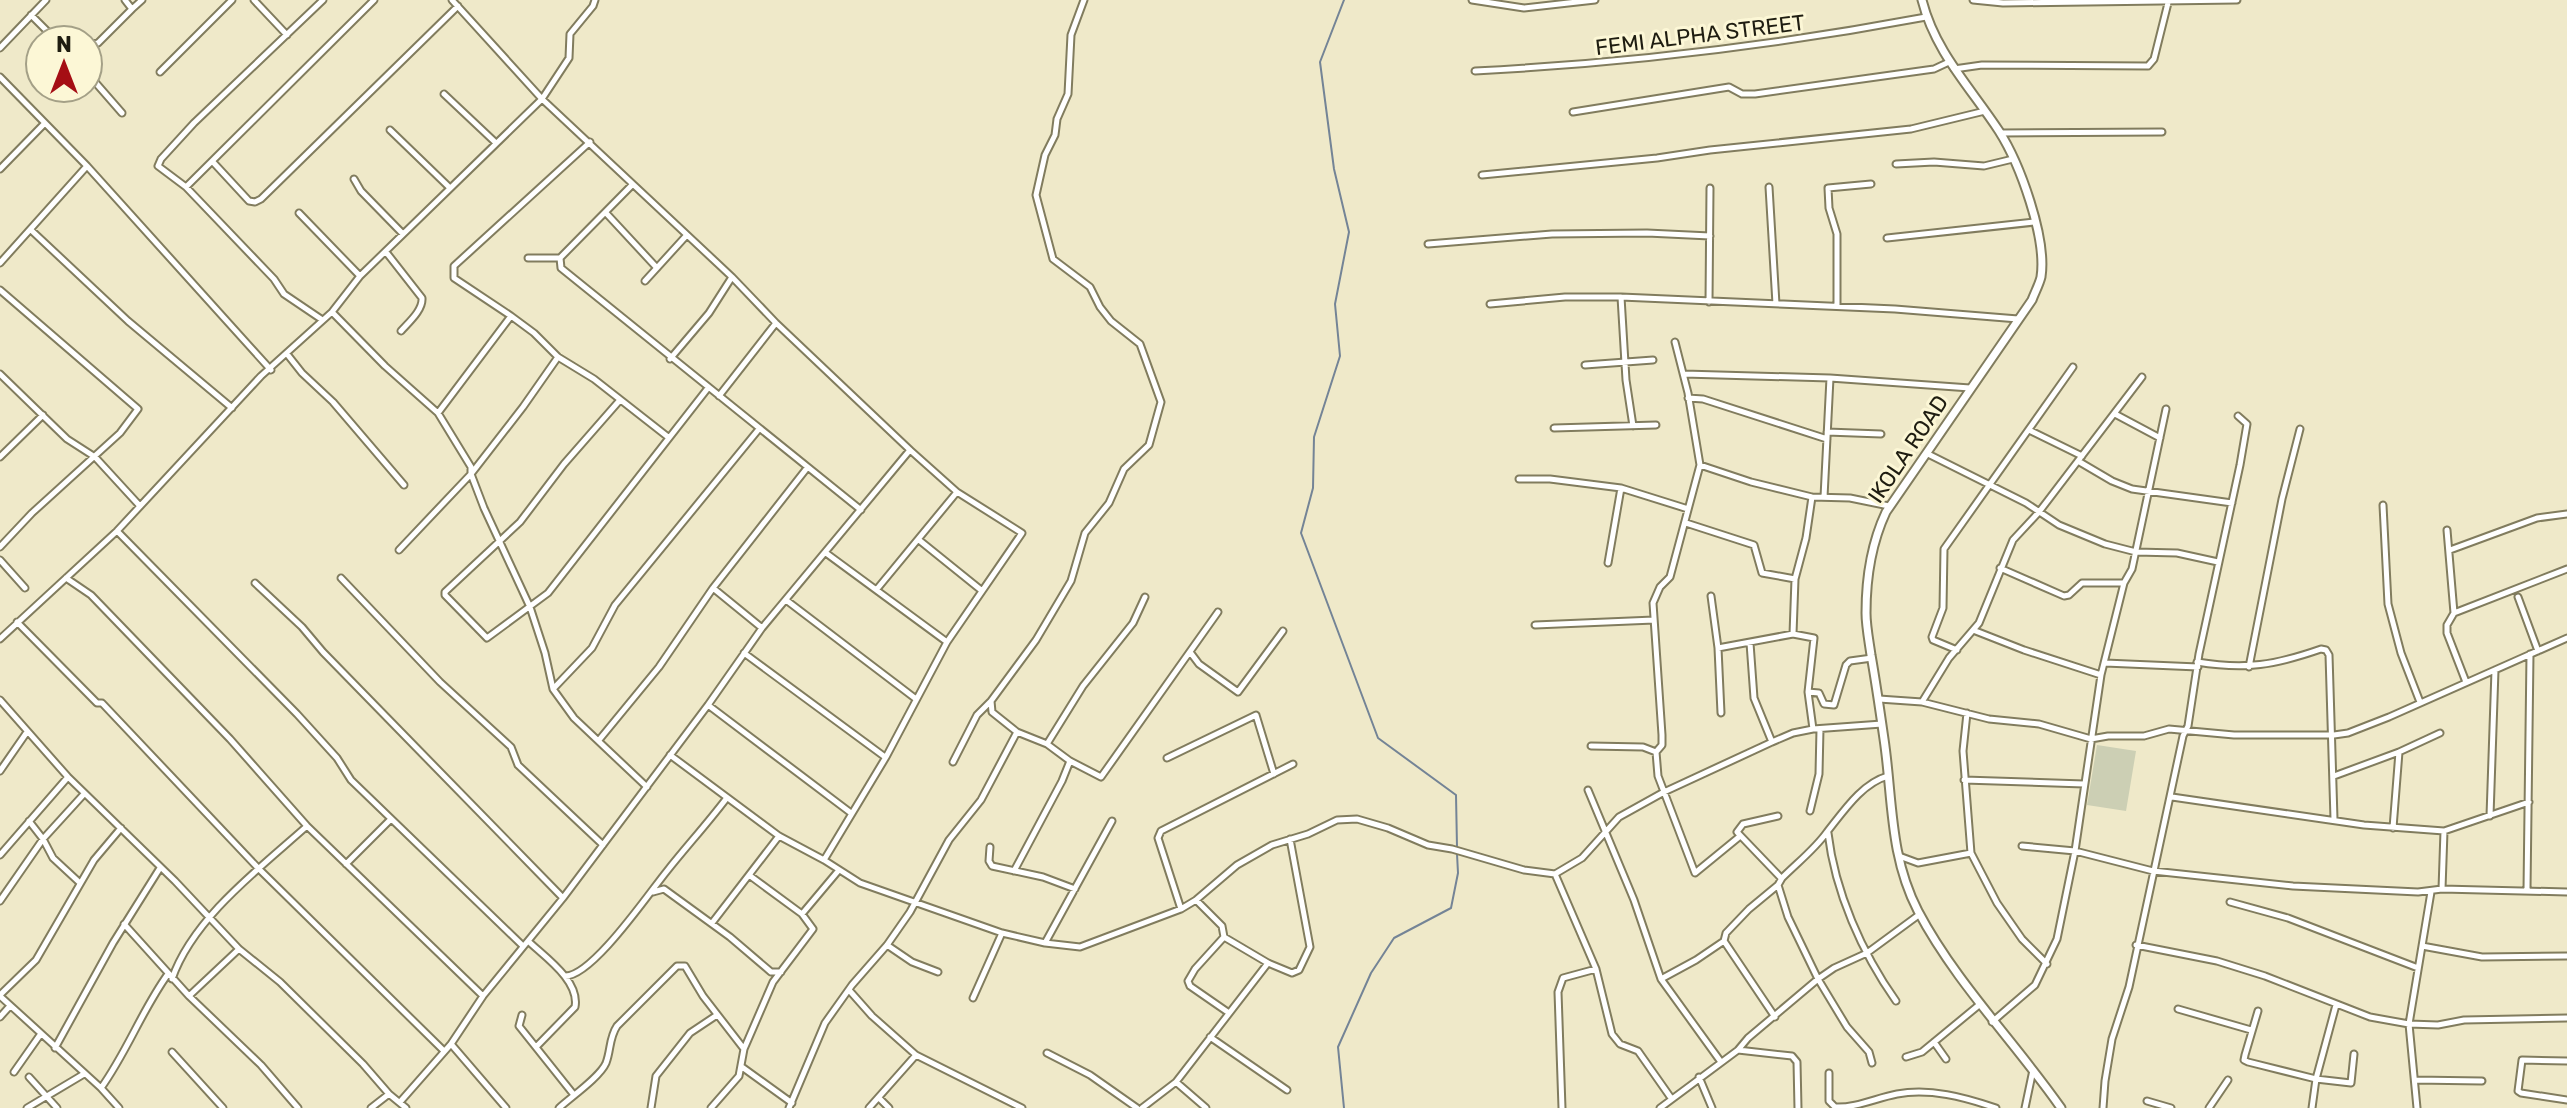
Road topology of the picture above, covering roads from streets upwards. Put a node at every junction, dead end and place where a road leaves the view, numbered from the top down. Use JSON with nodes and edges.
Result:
{"nodes":[{"id":1,"x":46,"y":0,"type":"edge"},
{"id":2,"x":125,"y":0,"type":"edge"},
{"id":3,"x":142,"y":0,"type":"edge"},
{"id":4,"x":232,"y":0,"type":"edge"},
{"id":5,"x":254,"y":0,"type":"edge"},
{"id":6,"x":323,"y":0,"type":"edge"},
{"id":7,"x":374,"y":0,"type":"edge"},
{"id":8,"x":452,"y":0,"type":"edge"},
{"id":9,"x":595,"y":0,"type":"edge"},
{"id":10,"x":1084,"y":0,"type":"edge"},
{"id":11,"x":1472,"y":0,"type":"edge"},
{"id":12,"x":1595,"y":0,"type":"edge"},
{"id":13,"x":1922,"y":0,"type":"edge"},
{"id":14,"x":1973,"y":0,"type":"edge"},
{"id":15,"x":2237,"y":0,"type":"edge"},
{"id":16,"x":2062,"y":1,"type":"edge"},
{"id":17,"x":2157,"y":1,"type":"edge"},
{"id":18,"x":38,"y":3,"type":"edge"},
{"id":19,"x":2168,"y":3,"type":"junction"},
{"id":20,"x":458,"y":6,"type":"junction"},
{"id":21,"x":132,"y":9,"type":"junction"},
{"id":22,"x":31,"y":15,"type":"junction"},
{"id":23,"x":1926,"y":17,"type":"junction"},
{"id":24,"x":40,"y":24,"type":"edge"},
{"id":25,"x":287,"y":35,"type":"junction"},
{"id":26,"x":104,"y":37,"type":"edge"},
{"id":27,"x":0,"y":47,"type":"edge"},
{"id":28,"x":1951,"y":66,"type":"junction"},
{"id":29,"x":1475,"y":71,"type":"dead end"},
{"id":30,"x":160,"y":72,"type":"dead end"},
{"id":31,"x":0,"y":77,"type":"edge"},
{"id":32,"x":104,"y":92,"type":"edge"},
{"id":33,"x":444,"y":94,"type":"dead end"},
{"id":34,"x":542,"y":99,"type":"junction"},
{"id":35,"x":1985,"y":111,"type":"junction"},
{"id":36,"x":1573,"y":112,"type":"dead end"},
{"id":37,"x":122,"y":113,"type":"dead end"},
{"id":38,"x":45,"y":123,"type":"junction"},
{"id":39,"x":390,"y":130,"type":"dead end"},
{"id":40,"x":2162,"y":132,"type":"dead end"},
{"id":41,"x":2001,"y":133,"type":"junction"},
{"id":42,"x":590,"y":142,"type":"junction"},
{"id":43,"x":496,"y":143,"type":"junction"},
{"id":44,"x":2013,"y":159,"type":"junction"},
{"id":45,"x":212,"y":161,"type":"junction"},
{"id":46,"x":1896,"y":164,"type":"dead end"},
{"id":47,"x":87,"y":166,"type":"junction"},
{"id":48,"x":0,"y":169,"type":"edge"},
{"id":49,"x":1482,"y":175,"type":"dead end"},
{"id":50,"x":354,"y":179,"type":"dead end"},
{"id":51,"x":1871,"y":184,"type":"dead end"},
{"id":52,"x":632,"y":185,"type":"junction"},
{"id":53,"x":186,"y":187,"type":"junction"},
{"id":54,"x":1769,"y":187,"type":"dead end"},
{"id":55,"x":450,"y":188,"type":"junction"},
{"id":56,"x":1710,"y":188,"type":"dead end"},
{"id":57,"x":299,"y":213,"type":"dead end"},
{"id":58,"x":605,"y":213,"type":"junction"},
{"id":59,"x":2035,"y":222,"type":"junction"},
{"id":60,"x":31,"y":230,"type":"junction"},
{"id":61,"x":403,"y":234,"type":"junction"},
{"id":62,"x":686,"y":236,"type":"junction"},
{"id":63,"x":1710,"y":236,"type":"junction"},
{"id":64,"x":1887,"y":238,"type":"dead end"},
{"id":65,"x":1428,"y":244,"type":"dead end"},
{"id":66,"x":386,"y":252,"type":"junction"},
{"id":67,"x":528,"y":258,"type":"dead end"},
{"id":68,"x":560,"y":258,"type":"junction"},
{"id":69,"x":0,"y":263,"type":"edge"},
{"id":70,"x":657,"y":268,"type":"junction"},
{"id":71,"x":360,"y":276,"type":"junction"},
{"id":72,"x":732,"y":277,"type":"junction"},
{"id":73,"x":645,"y":281,"type":"dead end"},
{"id":74,"x":0,"y":290,"type":"edge"},
{"id":75,"x":1621,"y":297,"type":"junction"},
{"id":76,"x":1709,"y":302,"type":"junction"},
{"id":77,"x":1490,"y":304,"type":"dead end"},
{"id":78,"x":1776,"y":304,"type":"junction"},
{"id":79,"x":1837,"y":306,"type":"junction"},
{"id":80,"x":332,"y":312,"type":"junction"},
{"id":81,"x":511,"y":316,"type":"junction"},
{"id":82,"x":321,"y":319,"type":"junction"},
{"id":83,"x":2018,"y":319,"type":"junction"},
{"id":84,"x":778,"y":326,"type":"junction"},
{"id":85,"x":401,"y":331,"type":"dead end"},
{"id":86,"x":1675,"y":342,"type":"dead end"},
{"id":87,"x":287,"y":354,"type":"junction"},
{"id":88,"x":558,"y":357,"type":"junction"},
{"id":89,"x":670,"y":359,"type":"junction"},
{"id":90,"x":1653,"y":360,"type":"dead end"},
{"id":91,"x":1627,"y":363,"type":"junction"},
{"id":92,"x":1585,"y":365,"type":"dead end"},
{"id":93,"x":2073,"y":367,"type":"dead end"},
{"id":94,"x":271,"y":370,"type":"junction"},
{"id":95,"x":0,"y":374,"type":"edge"},
{"id":96,"x":1684,"y":374,"type":"junction"},
{"id":97,"x":2142,"y":377,"type":"dead end"},
{"id":98,"x":1830,"y":378,"type":"junction"},
{"id":99,"x":708,"y":388,"type":"junction"},
{"id":100,"x":1971,"y":388,"type":"junction"},
{"id":101,"x":719,"y":396,"type":"junction"},
{"id":102,"x":1688,"y":398,"type":"junction"},
{"id":103,"x":620,"y":400,"type":"junction"},
{"id":104,"x":232,"y":408,"type":"junction"},
{"id":105,"x":2166,"y":409,"type":"dead end"},
{"id":106,"x":438,"y":413,"type":"junction"},
{"id":107,"x":2115,"y":414,"type":"junction"},
{"id":108,"x":43,"y":415,"type":"junction"},
{"id":109,"x":2238,"y":416,"type":"dead end"},
{"id":110,"x":1656,"y":425,"type":"dead end"},
{"id":111,"x":1633,"y":426,"type":"junction"},
{"id":112,"x":1554,"y":428,"type":"dead end"},
{"id":113,"x":759,"y":429,"type":"junction"},
{"id":114,"x":2300,"y":429,"type":"dead end"},
{"id":115,"x":2029,"y":430,"type":"junction"},
{"id":116,"x":1881,"y":434,"type":"dead end"},
{"id":117,"x":1827,"y":435,"type":"junction"},
{"id":118,"x":668,"y":437,"type":"junction"},
{"id":119,"x":2160,"y":438,"type":"junction"},
{"id":120,"x":910,"y":450,"type":"junction"},
{"id":121,"x":1928,"y":454,"type":"junction"},
{"id":122,"x":0,"y":457,"type":"edge"},
{"id":123,"x":95,"y":457,"type":"junction"},
{"id":124,"x":2080,"y":459,"type":"junction"},
{"id":125,"x":1700,"y":465,"type":"junction"},
{"id":126,"x":807,"y":468,"type":"junction"},
{"id":127,"x":471,"y":474,"type":"junction"},
{"id":128,"x":1519,"y":479,"type":"dead end"},
{"id":129,"x":404,"y":485,"type":"dead end"},
{"id":130,"x":1991,"y":486,"type":"junction"},
{"id":131,"x":1621,"y":488,"type":"junction"},
{"id":132,"x":2150,"y":491,"type":"junction"},
{"id":133,"x":957,"y":492,"type":"junction"},
{"id":134,"x":1812,"y":497,"type":"junction"},
{"id":135,"x":1824,"y":497,"type":"junction"},
{"id":136,"x":2232,"y":503,"type":"junction"},
{"id":137,"x":139,"y":505,"type":"junction"},
{"id":138,"x":2383,"y":505,"type":"dead end"},
{"id":139,"x":1889,"y":506,"type":"junction"},
{"id":140,"x":1688,"y":509,"type":"junction"},
{"id":141,"x":861,"y":510,"type":"junction"},
{"id":142,"x":2039,"y":512,"type":"junction"},
{"id":143,"x":2567,"y":514,"type":"edge"},
{"id":144,"x":1686,"y":523,"type":"junction"},
{"id":145,"x":2447,"y":530,"type":"dead end"},
{"id":146,"x":117,"y":531,"type":"junction"},
{"id":147,"x":919,"y":540,"type":"junction"},
{"id":148,"x":499,"y":543,"type":"junction"},
{"id":149,"x":0,"y":547,"type":"edge"},
{"id":150,"x":399,"y":550,"type":"dead end"},
{"id":151,"x":2450,"y":550,"type":"junction"},
{"id":152,"x":2136,"y":552,"type":"junction"},
{"id":153,"x":826,"y":553,"type":"junction"},
{"id":154,"x":0,"y":560,"type":"edge"},
{"id":155,"x":2218,"y":562,"type":"junction"},
{"id":156,"x":1608,"y":563,"type":"dead end"},
{"id":157,"x":2000,"y":568,"type":"junction"},
{"id":158,"x":2567,"y":569,"type":"edge"},
{"id":159,"x":66,"y":578,"type":"junction"},
{"id":160,"x":341,"y":578,"type":"dead end"},
{"id":161,"x":1795,"y":579,"type":"junction"},
{"id":162,"x":255,"y":583,"type":"dead end"},
{"id":163,"x":2124,"y":583,"type":"junction"},
{"id":164,"x":25,"y":588,"type":"dead end"},
{"id":165,"x":713,"y":588,"type":"junction"},
{"id":166,"x":877,"y":589,"type":"junction"},
{"id":167,"x":981,"y":590,"type":"junction"},
{"id":168,"x":1711,"y":596,"type":"dead end"},
{"id":169,"x":1145,"y":597,"type":"dead end"},
{"id":170,"x":2518,"y":597,"type":"dead end"},
{"id":171,"x":786,"y":600,"type":"junction"},
{"id":172,"x":530,"y":607,"type":"junction"},
{"id":173,"x":1218,"y":612,"type":"dead end"},
{"id":174,"x":2454,"y":613,"type":"junction"},
{"id":175,"x":1654,"y":620,"type":"junction"},
{"id":176,"x":17,"y":622,"type":"junction"},
{"id":177,"x":1535,"y":625,"type":"dead end"},
{"id":178,"x":762,"y":628,"type":"junction"},
{"id":179,"x":1973,"y":630,"type":"junction"},
{"id":180,"x":1283,"y":631,"type":"dead end"},
{"id":181,"x":1793,"y":634,"type":"junction"},
{"id":182,"x":2567,"y":638,"type":"edge"},
{"id":183,"x":0,"y":639,"type":"edge"},
{"id":184,"x":947,"y":642,"type":"junction"},
{"id":185,"x":1750,"y":643,"type":"junction"},
{"id":186,"x":1718,"y":648,"type":"junction"},
{"id":187,"x":1957,"y":650,"type":"junction"},
{"id":188,"x":1189,"y":651,"type":"junction"},
{"id":189,"x":2538,"y":651,"type":"junction"},
{"id":190,"x":744,"y":653,"type":"junction"},
{"id":191,"x":2530,"y":654,"type":"junction"},
{"id":192,"x":1872,"y":658,"type":"junction"},
{"id":193,"x":2105,"y":663,"type":"junction"},
{"id":194,"x":2198,"y":664,"type":"junction"},
{"id":195,"x":2249,"y":667,"type":"junction"},
{"id":196,"x":2495,"y":670,"type":"junction"},
{"id":197,"x":2101,"y":675,"type":"junction"},
{"id":198,"x":2466,"y":682,"type":"junction"},
{"id":199,"x":553,"y":689,"type":"junction"},
{"id":200,"x":1808,"y":692,"type":"junction"},
{"id":201,"x":916,"y":699,"type":"junction"},
{"id":202,"x":1878,"y":699,"type":"junction"},
{"id":203,"x":0,"y":700,"type":"edge"},
{"id":204,"x":991,"y":701,"type":"junction"},
{"id":205,"x":1922,"y":702,"type":"junction"},
{"id":206,"x":2420,"y":702,"type":"junction"},
{"id":207,"x":708,"y":705,"type":"junction"},
{"id":208,"x":1721,"y":713,"type":"dead end"},
{"id":209,"x":1967,"y":713,"type":"junction"},
{"id":210,"x":1882,"y":724,"type":"junction"},
{"id":211,"x":1813,"y":729,"type":"junction"},
{"id":212,"x":1820,"y":729,"type":"junction"},
{"id":213,"x":2185,"y":731,"type":"junction"},
{"id":214,"x":27,"y":732,"type":"junction"},
{"id":215,"x":1017,"y":732,"type":"junction"},
{"id":216,"x":2440,"y":733,"type":"dead end"},
{"id":217,"x":2334,"y":735,"type":"junction"},
{"id":218,"x":2091,"y":739,"type":"junction"},
{"id":219,"x":599,"y":740,"type":"junction"},
{"id":220,"x":1772,"y":742,"type":"junction"},
{"id":221,"x":1047,"y":744,"type":"junction"},
{"id":222,"x":1591,"y":746,"type":"dead end"},
{"id":223,"x":1656,"y":752,"type":"junction"},
{"id":224,"x":2399,"y":752,"type":"junction"},
{"id":225,"x":670,"y":755,"type":"junction"},
{"id":226,"x":886,"y":757,"type":"junction"},
{"id":227,"x":1167,"y":758,"type":"dead end"},
{"id":228,"x":1070,"y":761,"type":"junction"},
{"id":229,"x":953,"y":762,"type":"dead end"},
{"id":230,"x":1293,"y":764,"type":"dead end"},
{"id":231,"x":0,"y":771,"type":"edge"},
{"id":232,"x":1274,"y":774,"type":"junction"},
{"id":233,"x":1888,"y":776,"type":"junction"},
{"id":234,"x":2334,"y":776,"type":"junction"},
{"id":235,"x":68,"y":777,"type":"junction"},
{"id":236,"x":1964,"y":780,"type":"junction"},
{"id":237,"x":2084,"y":784,"type":"junction"},
{"id":238,"x":647,"y":787,"type":"junction"},
{"id":239,"x":1588,"y":790,"type":"dead end"},
{"id":240,"x":1664,"y":792,"type":"junction"},
{"id":241,"x":84,"y":794,"type":"junction"},
{"id":242,"x":2172,"y":797,"type":"junction"},
{"id":243,"x":727,"y":799,"type":"junction"},
{"id":244,"x":2529,"y":802,"type":"junction"},
{"id":245,"x":1810,"y":811,"type":"dead end"},
{"id":246,"x":851,"y":813,"type":"junction"},
{"id":247,"x":1778,"y":816,"type":"dead end"},
{"id":248,"x":2490,"y":816,"type":"junction"},
{"id":249,"x":391,"y":819,"type":"junction"},
{"id":250,"x":2334,"y":819,"type":"junction"},
{"id":251,"x":29,"y":821,"type":"junction"},
{"id":252,"x":1112,"y":821,"type":"dead end"},
{"id":253,"x":307,"y":826,"type":"junction"},
{"id":254,"x":121,"y":828,"type":"junction"},
{"id":255,"x":2393,"y":828,"type":"junction"},
{"id":256,"x":1606,"y":830,"type":"junction"},
{"id":257,"x":2444,"y":831,"type":"junction"},
{"id":258,"x":1828,"y":832,"type":"junction"},
{"id":259,"x":779,"y":836,"type":"junction"},
{"id":260,"x":1739,"y":837,"type":"junction"},
{"id":261,"x":43,"y":839,"type":"junction"},
{"id":262,"x":1290,"y":839,"type":"junction"},
{"id":263,"x":603,"y":845,"type":"junction"},
{"id":264,"x":2022,"y":846,"type":"dead end"},
{"id":265,"x":990,"y":847,"type":"dead end"},
{"id":266,"x":2075,"y":851,"type":"junction"},
{"id":267,"x":1971,"y":853,"type":"junction"},
{"id":268,"x":0,"y":855,"type":"edge"},
{"id":269,"x":1897,"y":856,"type":"junction"},
{"id":270,"x":824,"y":860,"type":"junction"},
{"id":271,"x":346,"y":864,"type":"junction"},
{"id":272,"x":160,"y":868,"type":"junction"},
{"id":273,"x":259,"y":869,"type":"junction"},
{"id":274,"x":839,"y":870,"type":"junction"},
{"id":275,"x":1014,"y":871,"type":"junction"},
{"id":276,"x":2153,"y":871,"type":"junction"},
{"id":277,"x":1555,"y":874,"type":"junction"},
{"id":278,"x":749,"y":875,"type":"junction"},
{"id":279,"x":1782,"y":878,"type":"junction"},
{"id":280,"x":661,"y":880,"type":"junction"},
{"id":281,"x":80,"y":883,"type":"junction"},
{"id":282,"x":1778,"y":885,"type":"junction"},
{"id":283,"x":664,"y":889,"type":"junction"},
{"id":284,"x":1076,"y":889,"type":"junction"},
{"id":285,"x":2442,"y":889,"type":"junction"},
{"id":286,"x":2527,"y":890,"type":"junction"},
{"id":287,"x":652,"y":892,"type":"junction"},
{"id":288,"x":2431,"y":892,"type":"junction"},
{"id":289,"x":2567,"y":892,"type":"edge"},
{"id":290,"x":563,"y":898,"type":"junction"},
{"id":291,"x":1196,"y":900,"type":"junction"},
{"id":292,"x":0,"y":901,"type":"edge"},
{"id":293,"x":2230,"y":902,"type":"dead end"},
{"id":294,"x":918,"y":904,"type":"junction"},
{"id":295,"x":1181,"y":909,"type":"junction"},
{"id":296,"x":802,"y":914,"type":"junction"},
{"id":297,"x":1920,"y":914,"type":"junction"},
{"id":298,"x":210,"y":918,"type":"junction"},
{"id":299,"x":712,"y":923,"type":"junction"},
{"id":300,"x":124,"y":924,"type":"junction"},
{"id":301,"x":1002,"y":933,"type":"junction"},
{"id":302,"x":1224,"y":937,"type":"junction"},
{"id":303,"x":1724,"y":941,"type":"junction"},
{"id":304,"x":1045,"y":943,"type":"junction"},
{"id":305,"x":526,"y":944,"type":"junction"},
{"id":306,"x":887,"y":945,"type":"junction"},
{"id":307,"x":2136,"y":945,"type":"junction"},
{"id":308,"x":2422,"y":946,"type":"junction"},
{"id":309,"x":239,"y":949,"type":"junction"},
{"id":310,"x":1867,"y":953,"type":"junction"},
{"id":311,"x":2567,"y":956,"type":"edge"},
{"id":312,"x":1268,"y":963,"type":"junction"},
{"id":313,"x":2047,"y":964,"type":"junction"},
{"id":314,"x":2418,"y":968,"type":"junction"},
{"id":315,"x":1596,"y":969,"type":"junction"},
{"id":316,"x":771,"y":972,"type":"junction"},
{"id":317,"x":781,"y":972,"type":"junction"},
{"id":318,"x":938,"y":972,"type":"dead end"},
{"id":319,"x":170,"y":976,"type":"junction"},
{"id":320,"x":565,"y":976,"type":"junction"},
{"id":321,"x":1661,"y":979,"type":"junction"},
{"id":322,"x":1818,"y":979,"type":"junction"},
{"id":323,"x":773,"y":982,"type":"junction"},
{"id":324,"x":849,"y":990,"type":"junction"},
{"id":325,"x":0,"y":996,"type":"edge"},
{"id":326,"x":189,"y":996,"type":"junction"},
{"id":327,"x":483,"y":996,"type":"junction"},
{"id":328,"x":973,"y":998,"type":"dead end"},
{"id":329,"x":1896,"y":1001,"type":"dead end"},
{"id":330,"x":1979,"y":1005,"type":"junction"},
{"id":331,"x":2336,"y":1005,"type":"junction"},
{"id":332,"x":9,"y":1007,"type":"junction"},
{"id":333,"x":2178,"y":1009,"type":"dead end"},
{"id":334,"x":2258,"y":1011,"type":"dead end"},
{"id":335,"x":1229,"y":1013,"type":"junction"},
{"id":336,"x":522,"y":1015,"type":"dead end"},
{"id":337,"x":717,"y":1015,"type":"junction"},
{"id":338,"x":0,"y":1017,"type":"edge"},
{"id":339,"x":1775,"y":1017,"type":"junction"},
{"id":340,"x":2567,"y":1018,"type":"edge"},
{"id":341,"x":1992,"y":1022,"type":"junction"},
{"id":342,"x":2409,"y":1024,"type":"junction"},
{"id":343,"x":2251,"y":1030,"type":"junction"},
{"id":344,"x":40,"y":1035,"type":"junction"},
{"id":345,"x":1210,"y":1037,"type":"junction"},
{"id":346,"x":1934,"y":1042,"type":"junction"},
{"id":347,"x":451,"y":1044,"type":"junction"},
{"id":348,"x":537,"y":1046,"type":"junction"},
{"id":349,"x":55,"y":1048,"type":"junction"},
{"id":350,"x":744,"y":1049,"type":"junction"},
{"id":351,"x":443,"y":1050,"type":"junction"},
{"id":352,"x":1738,"y":1050,"type":"junction"},
{"id":353,"x":172,"y":1052,"type":"dead end"},
{"id":354,"x":1047,"y":1053,"type":"dead end"},
{"id":355,"x":2354,"y":1054,"type":"dead end"},
{"id":356,"x":916,"y":1055,"type":"junction"},
{"id":357,"x":1906,"y":1057,"type":"dead end"},
{"id":358,"x":1946,"y":1059,"type":"dead end"},
{"id":359,"x":2567,"y":1061,"type":"edge"},
{"id":360,"x":1721,"y":1062,"type":"junction"},
{"id":361,"x":1872,"y":1063,"type":"dead end"},
{"id":362,"x":742,"y":1067,"type":"junction"},
{"id":363,"x":2034,"y":1069,"type":"junction"},
{"id":364,"x":14,"y":1072,"type":"dead end"},
{"id":365,"x":1829,"y":1073,"type":"dead end"},
{"id":366,"x":84,"y":1074,"type":"junction"},
{"id":367,"x":29,"y":1077,"type":"dead end"},
{"id":368,"x":1699,"y":1077,"type":"junction"},
{"id":369,"x":2316,"y":1079,"type":"junction"},
{"id":370,"x":2228,"y":1080,"type":"dead end"},
{"id":371,"x":2415,"y":1080,"type":"junction"},
{"id":372,"x":2482,"y":1081,"type":"dead end"},
{"id":373,"x":1176,"y":1082,"type":"junction"},
{"id":374,"x":101,"y":1088,"type":"junction"},
{"id":375,"x":1287,"y":1090,"type":"dead end"},
{"id":376,"x":389,"y":1094,"type":"junction"},
{"id":377,"x":47,"y":1095,"type":"junction"},
{"id":378,"x":574,"y":1095,"type":"junction"},
{"id":379,"x":879,"y":1098,"type":"junction"},
{"id":380,"x":1671,"y":1098,"type":"junction"},
{"id":381,"x":2567,"y":1100,"type":"edge"},
{"id":382,"x":2147,"y":1101,"type":"dead end"},
{"id":383,"x":400,"y":1102,"type":"junction"},
{"id":384,"x":790,"y":1105,"type":"edge"},
{"id":385,"x":27,"y":1108,"type":"edge"},
{"id":386,"x":57,"y":1108,"type":"edge"},
{"id":387,"x":119,"y":1108,"type":"edge"},
{"id":388,"x":223,"y":1108,"type":"edge"},
{"id":389,"x":298,"y":1108,"type":"edge"},
{"id":390,"x":371,"y":1108,"type":"edge"},
{"id":391,"x":406,"y":1108,"type":"edge"},
{"id":392,"x":506,"y":1108,"type":"edge"},
{"id":393,"x":559,"y":1108,"type":"edge"},
{"id":394,"x":651,"y":1108,"type":"edge"},
{"id":395,"x":711,"y":1108,"type":"edge"},
{"id":396,"x":869,"y":1108,"type":"edge"},
{"id":397,"x":889,"y":1108,"type":"edge"},
{"id":398,"x":1022,"y":1108,"type":"edge"},
{"id":399,"x":1140,"y":1108,"type":"edge"},
{"id":400,"x":1206,"y":1108,"type":"edge"},
{"id":401,"x":1562,"y":1108,"type":"edge"},
{"id":402,"x":1660,"y":1108,"type":"edge"},
{"id":403,"x":1712,"y":1108,"type":"edge"},
{"id":404,"x":1798,"y":1108,"type":"edge"},
{"id":405,"x":1996,"y":1108,"type":"edge"},
{"id":406,"x":2025,"y":1108,"type":"edge"},
{"id":407,"x":2061,"y":1108,"type":"edge"},
{"id":408,"x":2103,"y":1108,"type":"edge"},
{"id":409,"x":2171,"y":1108,"type":"edge"},
{"id":410,"x":2209,"y":1108,"type":"edge"},
{"id":411,"x":2312,"y":1108,"type":"edge"},
{"id":412,"x":2417,"y":1108,"type":"edge"}],
"edges":[{"from":1,"to":18,"type":"street"},
{"from":2,"to":21,"type":"street"},
{"from":3,"to":21,"type":"street"},
{"from":4,"to":30,"type":"street"},
{"from":5,"to":25,"type":"street"},
{"from":6,"to":25,"type":"street"},
{"from":7,"to":45,"type":"street"},
{"from":8,"to":20,"type":"street"},
{"from":9,"to":34,"type":"street"},
{"from":10,"to":204,"type":"street"},
{"from":11,"to":12,"type":"street"},
{"from":13,"to":23,"type":"street","name":"IKOLA ROAD"},
{"from":14,"to":16,"type":"street"},
{"from":15,"to":19,"type":"street"},
{"from":16,"to":17,"type":"street"},
{"from":17,"to":19,"type":"street"},
{"from":18,"to":22,"type":"street"},
{"from":19,"to":28,"type":"street"},
{"from":20,"to":34,"type":"street"},
{"from":20,"to":45,"type":"street"},
{"from":21,"to":26,"type":"street"},
{"from":22,"to":24,"type":"street"},
{"from":22,"to":27,"type":"street"},
{"from":23,"to":28,"type":"street","name":"IKOLA ROAD"},
{"from":23,"to":29,"type":"street","name":"FEMI ALPHA STREET"},
{"from":25,"to":53,"type":"street"},
{"from":28,"to":35,"type":"street","name":"IKOLA ROAD"},
{"from":28,"to":36,"type":"street"},
{"from":31,"to":38,"type":"street"},
{"from":32,"to":37,"type":"street"},
{"from":33,"to":43,"type":"street"},
{"from":34,"to":42,"type":"street"},
{"from":34,"to":43,"type":"street"},
{"from":35,"to":41,"type":"street","name":"IKOLA ROAD"},
{"from":35,"to":49,"type":"street"},
{"from":38,"to":47,"type":"street"},
{"from":38,"to":48,"type":"street"},
{"from":39,"to":55,"type":"street"},
{"from":40,"to":41,"type":"street"},
{"from":41,"to":44,"type":"street","name":"IKOLA ROAD"},
{"from":42,"to":52,"type":"street"},
{"from":42,"to":81,"type":"street"},
{"from":43,"to":55,"type":"street"},
{"from":44,"to":46,"type":"street"},
{"from":44,"to":59,"type":"street","name":"IKOLA ROAD"},
{"from":45,"to":53,"type":"street"},
{"from":47,"to":60,"type":"street"},
{"from":47,"to":94,"type":"street"},
{"from":50,"to":61,"type":"street"},
{"from":51,"to":79,"type":"street"},
{"from":52,"to":58,"type":"street"},
{"from":52,"to":62,"type":"street"},
{"from":53,"to":82,"type":"street"},
{"from":54,"to":78,"type":"street"},
{"from":55,"to":61,"type":"street"},
{"from":56,"to":63,"type":"street"},
{"from":57,"to":71,"type":"street"},
{"from":58,"to":68,"type":"street"},
{"from":58,"to":70,"type":"street"},
{"from":59,"to":64,"type":"street"},
{"from":59,"to":83,"type":"street","name":"IKOLA ROAD"},
{"from":60,"to":69,"type":"street"},
{"from":60,"to":104,"type":"street"},
{"from":61,"to":66,"type":"street"},
{"from":62,"to":70,"type":"street"},
{"from":62,"to":72,"type":"street"},
{"from":63,"to":65,"type":"street"},
{"from":63,"to":76,"type":"street"},
{"from":66,"to":71,"type":"street"},
{"from":66,"to":85,"type":"street"},
{"from":67,"to":68,"type":"street"},
{"from":68,"to":89,"type":"street"},
{"from":70,"to":73,"type":"street"},
{"from":71,"to":80,"type":"street"},
{"from":72,"to":84,"type":"street"},
{"from":72,"to":89,"type":"street"},
{"from":74,"to":123,"type":"street"},
{"from":75,"to":76,"type":"street"},
{"from":75,"to":77,"type":"street"},
{"from":75,"to":91,"type":"street"},
{"from":76,"to":78,"type":"street"},
{"from":78,"to":79,"type":"street"},
{"from":79,"to":83,"type":"street"},
{"from":80,"to":82,"type":"street"},
{"from":80,"to":106,"type":"street"},
{"from":81,"to":88,"type":"street"},
{"from":81,"to":106,"type":"street"},
{"from":82,"to":87,"type":"street"},
{"from":83,"to":100,"type":"street","name":"IKOLA ROAD"},
{"from":84,"to":101,"type":"street"},
{"from":84,"to":120,"type":"street"},
{"from":86,"to":96,"type":"street"},
{"from":87,"to":94,"type":"street"},
{"from":87,"to":129,"type":"street"},
{"from":88,"to":103,"type":"street"},
{"from":88,"to":127,"type":"street"},
{"from":89,"to":99,"type":"street"},
{"from":90,"to":91,"type":"street"},
{"from":91,"to":92,"type":"street"},
{"from":91,"to":111,"type":"street"},
{"from":93,"to":115,"type":"street"},
{"from":94,"to":104,"type":"street"},
{"from":95,"to":108,"type":"street"},
{"from":96,"to":98,"type":"street"},
{"from":96,"to":102,"type":"street"},
{"from":97,"to":107,"type":"street"},
{"from":98,"to":100,"type":"street"},
{"from":98,"to":117,"type":"street"},
{"from":99,"to":101,"type":"street"},
{"from":99,"to":118,"type":"street"},
{"from":100,"to":121,"type":"street","name":"IKOLA ROAD"},
{"from":101,"to":113,"type":"street"},
{"from":102,"to":117,"type":"street"},
{"from":102,"to":125,"type":"street"},
{"from":103,"to":118,"type":"street"},
{"from":103,"to":148,"type":"street"},
{"from":104,"to":137,"type":"street"},
{"from":105,"to":119,"type":"street"},
{"from":106,"to":127,"type":"street"},
{"from":107,"to":119,"type":"street"},
{"from":107,"to":124,"type":"street"},
{"from":108,"to":122,"type":"street"},
{"from":108,"to":123,"type":"street"},
{"from":109,"to":136,"type":"street"},
{"from":110,"to":111,"type":"street"},
{"from":111,"to":112,"type":"street"},
{"from":113,"to":126,"type":"street"},
{"from":113,"to":199,"type":"street"},
{"from":114,"to":195,"type":"street"},
{"from":115,"to":124,"type":"street"},
{"from":115,"to":130,"type":"street"},
{"from":116,"to":117,"type":"street"},
{"from":117,"to":135,"type":"street"},
{"from":118,"to":172,"type":"street"},
{"from":119,"to":132,"type":"street"},
{"from":120,"to":133,"type":"street"},
{"from":120,"to":141,"type":"street"},
{"from":121,"to":130,"type":"street"},
{"from":121,"to":139,"type":"street","name":"IKOLA ROAD"},
{"from":123,"to":137,"type":"street"},
{"from":123,"to":149,"type":"street"},
{"from":124,"to":132,"type":"street"},
{"from":124,"to":142,"type":"street"},
{"from":125,"to":134,"type":"street"},
{"from":125,"to":140,"type":"street"},
{"from":126,"to":141,"type":"street"},
{"from":126,"to":165,"type":"street"},
{"from":127,"to":148,"type":"street"},
{"from":127,"to":150,"type":"street"},
{"from":128,"to":131,"type":"street"},
{"from":130,"to":142,"type":"street"},
{"from":130,"to":187,"type":"street"},
{"from":131,"to":140,"type":"street"},
{"from":131,"to":156,"type":"street"},
{"from":132,"to":136,"type":"street"},
{"from":132,"to":152,"type":"street"},
{"from":133,"to":147,"type":"street"},
{"from":133,"to":167,"type":"street"},
{"from":134,"to":135,"type":"street"},
{"from":134,"to":161,"type":"street"},
{"from":135,"to":139,"type":"street"},
{"from":136,"to":155,"type":"street"},
{"from":137,"to":146,"type":"street"},
{"from":138,"to":206,"type":"street"},
{"from":139,"to":192,"type":"street","name":"IKOLA ROAD"},
{"from":140,"to":144,"type":"street"},
{"from":141,"to":153,"type":"street"},
{"from":142,"to":152,"type":"street"},
{"from":142,"to":157,"type":"street"},
{"from":143,"to":151,"type":"street"},
{"from":144,"to":161,"type":"street"},
{"from":144,"to":175,"type":"street"},
{"from":145,"to":151,"type":"street"},
{"from":146,"to":159,"type":"street"},
{"from":146,"to":249,"type":"street"},
{"from":147,"to":166,"type":"street"},
{"from":147,"to":167,"type":"street"},
{"from":148,"to":172,"type":"street"},
{"from":148,"to":172,"type":"street"},
{"from":151,"to":174,"type":"street"},
{"from":152,"to":155,"type":"street"},
{"from":152,"to":163,"type":"street"},
{"from":153,"to":166,"type":"street"},
{"from":153,"to":171,"type":"street"},
{"from":154,"to":164,"type":"street"},
{"from":155,"to":194,"type":"street"},
{"from":157,"to":163,"type":"street"},
{"from":157,"to":179,"type":"street"},
{"from":158,"to":174,"type":"street"},
{"from":159,"to":176,"type":"street"},
{"from":159,"to":253,"type":"street"},
{"from":160,"to":263,"type":"street"},
{"from":161,"to":181,"type":"street"},
{"from":162,"to":290,"type":"street"},
{"from":163,"to":193,"type":"street"},
{"from":165,"to":178,"type":"street"},
{"from":165,"to":219,"type":"street"},
{"from":166,"to":184,"type":"street"},
{"from":167,"to":184,"type":"street"},
{"from":168,"to":186,"type":"street"},
{"from":169,"to":221,"type":"street"},
{"from":170,"to":189,"type":"street"},
{"from":171,"to":178,"type":"street"},
{"from":171,"to":201,"type":"street"},
{"from":172,"to":199,"type":"street"},
{"from":173,"to":188,"type":"street"},
{"from":174,"to":198,"type":"street"},
{"from":175,"to":177,"type":"street"},
{"from":175,"to":223,"type":"street"},
{"from":176,"to":183,"type":"street"},
{"from":176,"to":273,"type":"street"},
{"from":178,"to":190,"type":"street"},
{"from":179,"to":187,"type":"street"},
{"from":179,"to":197,"type":"street"},
{"from":180,"to":188,"type":"street"},
{"from":181,"to":185,"type":"street"},
{"from":181,"to":200,"type":"street"},
{"from":182,"to":189,"type":"street"},
{"from":184,"to":201,"type":"street"},
{"from":185,"to":186,"type":"street"},
{"from":185,"to":220,"type":"street"},
{"from":186,"to":208,"type":"street"},
{"from":187,"to":205,"type":"street"},
{"from":188,"to":228,"type":"street"},
{"from":189,"to":191,"type":"street"},
{"from":190,"to":207,"type":"street"},
{"from":190,"to":226,"type":"street"},
{"from":191,"to":196,"type":"street"},
{"from":191,"to":244,"type":"street"},
{"from":192,"to":200,"type":"street"},
{"from":192,"to":202,"type":"street","name":"IKOLA ROAD"},
{"from":193,"to":194,"type":"street"},
{"from":193,"to":197,"type":"street"},
{"from":194,"to":195,"type":"street"},
{"from":194,"to":213,"type":"street"},
{"from":195,"to":217,"type":"street"},
{"from":196,"to":198,"type":"street"},
{"from":196,"to":248,"type":"street"},
{"from":197,"to":218,"type":"street"},
{"from":198,"to":206,"type":"street"},
{"from":199,"to":219,"type":"street"},
{"from":200,"to":211,"type":"street"},
{"from":201,"to":226,"type":"street"},
{"from":202,"to":205,"type":"street"},
{"from":202,"to":210,"type":"street","name":"IKOLA ROAD"},
{"from":203,"to":214,"type":"street"},
{"from":204,"to":215,"type":"street"},
{"from":204,"to":229,"type":"street"},
{"from":205,"to":209,"type":"street"},
{"from":206,"to":217,"type":"street"},
{"from":207,"to":225,"type":"street"},
{"from":207,"to":246,"type":"street"},
{"from":209,"to":218,"type":"street"},
{"from":209,"to":236,"type":"street"},
{"from":210,"to":212,"type":"street"},
{"from":210,"to":233,"type":"street","name":"IKOLA ROAD"},
{"from":211,"to":212,"type":"street"},
{"from":211,"to":220,"type":"street"},
{"from":212,"to":245,"type":"street"},
{"from":213,"to":217,"type":"street"},
{"from":213,"to":218,"type":"street"},
{"from":213,"to":242,"type":"street"},
{"from":214,"to":231,"type":"street"},
{"from":214,"to":235,"type":"street"},
{"from":215,"to":221,"type":"street"},
{"from":215,"to":294,"type":"street"},
{"from":216,"to":224,"type":"street"},
{"from":217,"to":234,"type":"street"},
{"from":218,"to":237,"type":"street"},
{"from":219,"to":238,"type":"street"},
{"from":220,"to":240,"type":"street"},
{"from":221,"to":228,"type":"street"},
{"from":222,"to":223,"type":"street"},
{"from":223,"to":240,"type":"street"},
{"from":224,"to":234,"type":"street"},
{"from":224,"to":255,"type":"street"},
{"from":225,"to":238,"type":"street"},
{"from":225,"to":243,"type":"street"},
{"from":226,"to":246,"type":"street"},
{"from":227,"to":232,"type":"street"},
{"from":228,"to":275,"type":"street"},
{"from":230,"to":232,"type":"street"},
{"from":232,"to":295,"type":"street"},
{"from":233,"to":258,"type":"street"},
{"from":233,"to":269,"type":"street","name":"IKOLA ROAD"},
{"from":234,"to":250,"type":"street"},
{"from":235,"to":241,"type":"street"},
{"from":235,"to":251,"type":"street"},
{"from":236,"to":237,"type":"street"},
{"from":236,"to":267,"type":"street"},
{"from":237,"to":266,"type":"street"},
{"from":238,"to":263,"type":"street"},
{"from":239,"to":256,"type":"street"},
{"from":240,"to":256,"type":"street"},
{"from":240,"to":260,"type":"street"},
{"from":241,"to":254,"type":"street"},
{"from":241,"to":261,"type":"street"},
{"from":242,"to":250,"type":"street"},
{"from":242,"to":276,"type":"street"},
{"from":243,"to":259,"type":"street"},
{"from":243,"to":280,"type":"street"},
{"from":244,"to":248,"type":"street"},
{"from":244,"to":286,"type":"street"},
{"from":246,"to":270,"type":"street"},
{"from":247,"to":260,"type":"street"},
{"from":248,"to":257,"type":"street"},
{"from":249,"to":271,"type":"street"},
{"from":249,"to":305,"type":"street"},
{"from":250,"to":255,"type":"street"},
{"from":251,"to":261,"type":"street"},
{"from":251,"to":268,"type":"street"},
{"from":252,"to":284,"type":"street"},
{"from":253,"to":271,"type":"street"},
{"from":253,"to":273,"type":"street"},
{"from":254,"to":272,"type":"street"},
{"from":254,"to":281,"type":"street"},
{"from":255,"to":257,"type":"street"},
{"from":256,"to":277,"type":"street"},
{"from":256,"to":321,"type":"street"},
{"from":257,"to":285,"type":"street"},
{"from":258,"to":279,"type":"street"},
{"from":258,"to":310,"type":"street"},
{"from":259,"to":270,"type":"street"},
{"from":259,"to":278,"type":"street"},
{"from":260,"to":279,"type":"street"},
{"from":261,"to":281,"type":"street"},
{"from":261,"to":292,"type":"street"},
{"from":262,"to":277,"type":"street"},
{"from":262,"to":291,"type":"street"},
{"from":262,"to":312,"type":"street"},
{"from":263,"to":290,"type":"street"},
{"from":264,"to":266,"type":"street"},
{"from":265,"to":275,"type":"street"},
{"from":266,"to":276,"type":"street"},
{"from":266,"to":313,"type":"street"},
{"from":267,"to":269,"type":"street"},
{"from":267,"to":313,"type":"street"},
{"from":269,"to":297,"type":"street","name":"IKOLA ROAD"},
{"from":270,"to":274,"type":"street"},
{"from":271,"to":327,"type":"street"},
{"from":272,"to":298,"type":"street"},
{"from":272,"to":300,"type":"street"},
{"from":273,"to":298,"type":"street"},
{"from":273,"to":351,"type":"street"},
{"from":274,"to":294,"type":"street"},
{"from":274,"to":296,"type":"street"},
{"from":275,"to":284,"type":"street"},
{"from":276,"to":288,"type":"street"},
{"from":276,"to":307,"type":"street"},
{"from":277,"to":315,"type":"street"},
{"from":278,"to":296,"type":"street"},
{"from":278,"to":299,"type":"street"},
{"from":279,"to":282,"type":"street"},
{"from":280,"to":283,"type":"street"},
{"from":280,"to":287,"type":"street"},
{"from":281,"to":325,"type":"street"},
{"from":282,"to":303,"type":"street"},
{"from":282,"to":322,"type":"street"},
{"from":283,"to":287,"type":"street"},
{"from":283,"to":299,"type":"street"},
{"from":284,"to":304,"type":"street"},
{"from":285,"to":286,"type":"street"},
{"from":285,"to":288,"type":"street"},
{"from":286,"to":289,"type":"street"},
{"from":287,"to":320,"type":"street"},
{"from":288,"to":308,"type":"street"},
{"from":290,"to":305,"type":"street"},
{"from":291,"to":295,"type":"street"},
{"from":291,"to":302,"type":"street"},
{"from":293,"to":314,"type":"street"},
{"from":294,"to":301,"type":"street"},
{"from":294,"to":306,"type":"street"},
{"from":295,"to":304,"type":"street"},
{"from":296,"to":317,"type":"street"},
{"from":297,"to":310,"type":"street"},
{"from":297,"to":330,"type":"street","name":"IKOLA ROAD"},
{"from":298,"to":309,"type":"street"},
{"from":298,"to":319,"type":"street"},
{"from":299,"to":316,"type":"street"},
{"from":300,"to":319,"type":"street"},
{"from":300,"to":349,"type":"street"},
{"from":301,"to":304,"type":"street"},
{"from":301,"to":328,"type":"street"},
{"from":302,"to":312,"type":"street"},
{"from":302,"to":335,"type":"street"},
{"from":303,"to":321,"type":"street"},
{"from":303,"to":339,"type":"street"},
{"from":305,"to":320,"type":"street"},
{"from":305,"to":327,"type":"street"},
{"from":306,"to":318,"type":"street"},
{"from":306,"to":324,"type":"street"},
{"from":307,"to":331,"type":"street"},
{"from":307,"to":408,"type":"street"},
{"from":308,"to":311,"type":"street"},
{"from":308,"to":314,"type":"street"},
{"from":309,"to":326,"type":"street"},
{"from":309,"to":376,"type":"street"},
{"from":310,"to":322,"type":"street"},
{"from":310,"to":329,"type":"street"},
{"from":312,"to":335,"type":"street"},
{"from":313,"to":341,"type":"street"},
{"from":314,"to":342,"type":"street"},
{"from":315,"to":380,"type":"street"},
{"from":315,"to":401,"type":"street"},
{"from":316,"to":317,"type":"street"},
{"from":316,"to":323,"type":"street"},
{"from":317,"to":323,"type":"street"},
{"from":319,"to":326,"type":"street"},
{"from":319,"to":374,"type":"street"},
{"from":320,"to":348,"type":"street"},
{"from":321,"to":360,"type":"street"},
{"from":322,"to":339,"type":"street"},
{"from":322,"to":361,"type":"street"},
{"from":323,"to":350,"type":"street"},
{"from":324,"to":356,"type":"street"},
{"from":324,"to":384,"type":"street"},
{"from":325,"to":332,"type":"street"},
{"from":326,"to":389,"type":"street"},
{"from":327,"to":347,"type":"street"},
{"from":330,"to":341,"type":"street","name":"IKOLA ROAD"},
{"from":330,"to":346,"type":"street"},
{"from":331,"to":342,"type":"street"},
{"from":331,"to":369,"type":"street"},
{"from":332,"to":338,"type":"street"},
{"from":332,"to":344,"type":"street"},
{"from":333,"to":343,"type":"street"},
{"from":334,"to":343,"type":"street"},
{"from":335,"to":345,"type":"street"},
{"from":336,"to":348,"type":"street"},
{"from":337,"to":350,"type":"street"},
{"from":337,"to":378,"type":"street"},
{"from":337,"to":394,"type":"street"},
{"from":339,"to":352,"type":"street"},
{"from":340,"to":342,"type":"street"},
{"from":341,"to":363,"type":"street","name":"IKOLA ROAD"},
{"from":342,"to":371,"type":"street"},
{"from":343,"to":369,"type":"street"},
{"from":344,"to":349,"type":"street"},
{"from":344,"to":364,"type":"street"},
{"from":345,"to":373,"type":"street"},
{"from":345,"to":375,"type":"street"},
{"from":346,"to":357,"type":"street"},
{"from":346,"to":358,"type":"street"},
{"from":347,"to":351,"type":"street"},
{"from":347,"to":392,"type":"street"},
{"from":348,"to":378,"type":"street"},
{"from":349,"to":366,"type":"street"},
{"from":350,"to":362,"type":"street"},
{"from":351,"to":383,"type":"street"},
{"from":352,"to":360,"type":"street"},
{"from":352,"to":404,"type":"street"},
{"from":353,"to":388,"type":"street"},
{"from":354,"to":399,"type":"street"},
{"from":355,"to":369,"type":"street"},
{"from":356,"to":379,"type":"street"},
{"from":356,"to":398,"type":"street"},
{"from":359,"to":381,"type":"street"},
{"from":360,"to":368,"type":"street"},
{"from":362,"to":384,"type":"street"},
{"from":362,"to":395,"type":"street"},
{"from":363,"to":406,"type":"street"},
{"from":363,"to":407,"type":"street","name":"IKOLA ROAD"},
{"from":365,"to":405,"type":"street"},
{"from":366,"to":374,"type":"street"},
{"from":366,"to":377,"type":"street"},
{"from":367,"to":377,"type":"street"},
{"from":368,"to":380,"type":"street"},
{"from":368,"to":403,"type":"street"},
{"from":369,"to":411,"type":"street"},
{"from":370,"to":410,"type":"street"},
{"from":371,"to":372,"type":"street"},
{"from":371,"to":412,"type":"street"},
{"from":373,"to":399,"type":"street"},
{"from":373,"to":400,"type":"street"},
{"from":374,"to":387,"type":"street"},
{"from":376,"to":383,"type":"street"},
{"from":376,"to":390,"type":"street"},
{"from":377,"to":385,"type":"street"},
{"from":377,"to":386,"type":"street"},
{"from":378,"to":393,"type":"street"},
{"from":379,"to":396,"type":"street"},
{"from":379,"to":397,"type":"street"},
{"from":380,"to":402,"type":"street"},
{"from":382,"to":409,"type":"street"},
{"from":383,"to":391,"type":"street"}]}
